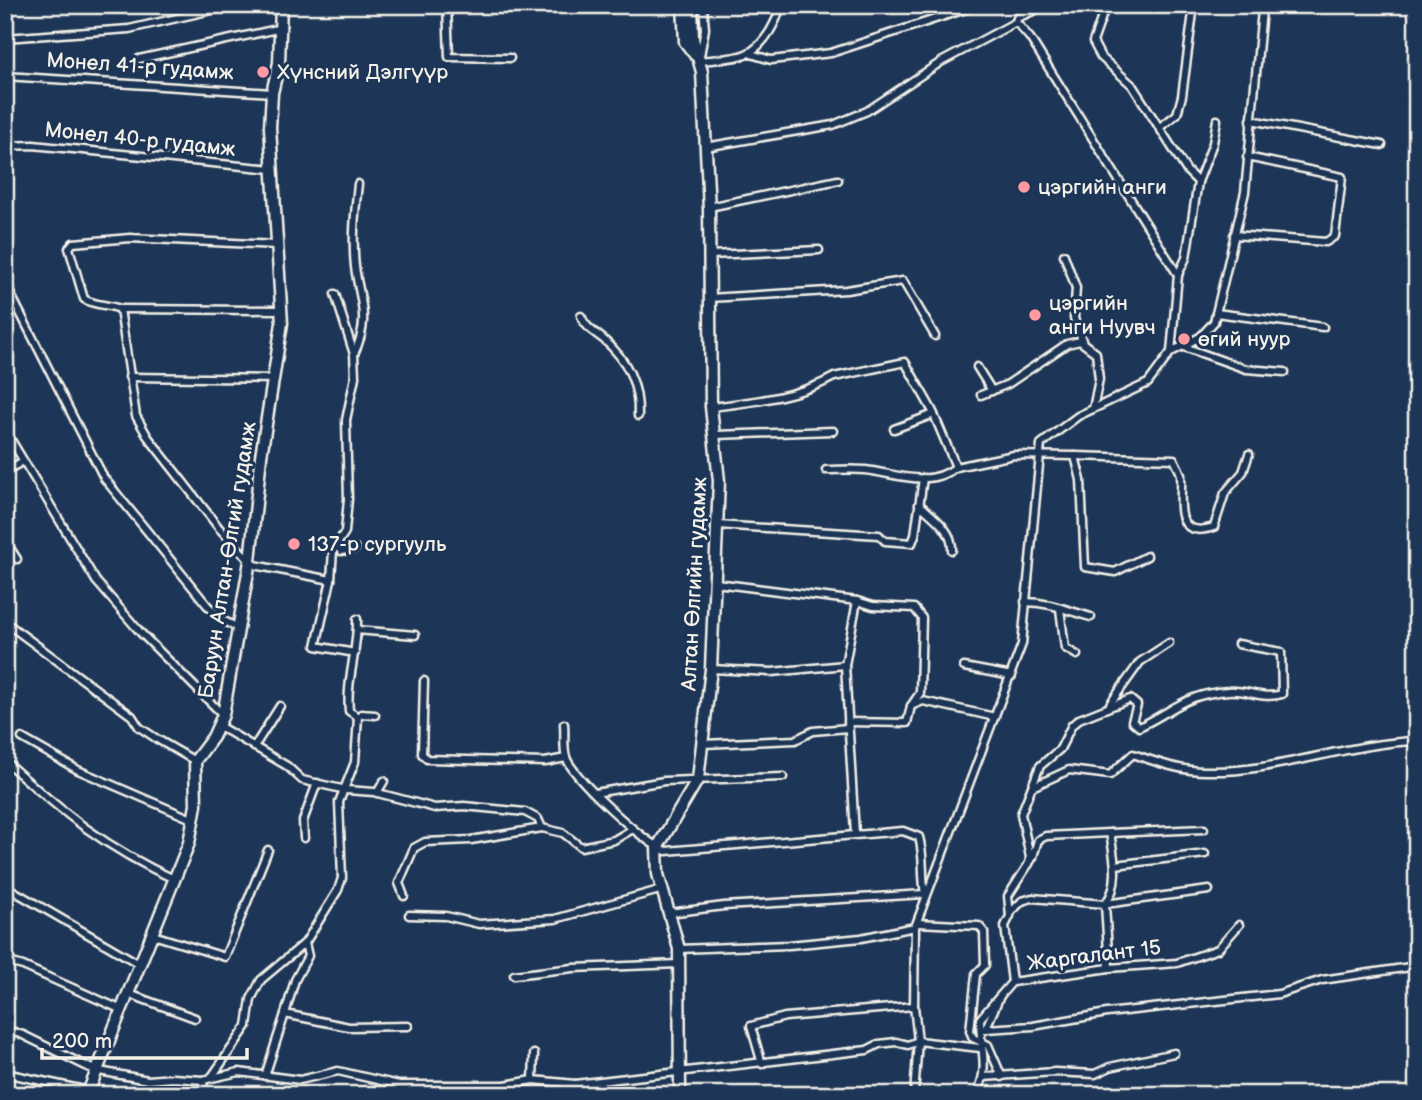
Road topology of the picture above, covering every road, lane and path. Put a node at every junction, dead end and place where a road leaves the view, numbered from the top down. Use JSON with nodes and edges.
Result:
{"nodes":[{"id":1,"x":234,"y":5,"type":"edge"},
{"id":2,"x":281,"y":5,"type":"edge"},
{"id":3,"x":447,"y":5,"type":"edge"},
{"id":4,"x":683,"y":5,"type":"edge"},
{"id":5,"x":692,"y":5,"type":"edge"},
{"id":6,"x":704,"y":5,"type":"edge"},
{"id":7,"x":780,"y":5,"type":"edge"},
{"id":8,"x":978,"y":5,"type":"edge"},
{"id":9,"x":1047,"y":5,"type":"edge"},
{"id":10,"x":1106,"y":5,"type":"edge"},
{"id":11,"x":1194,"y":5,"type":"edge"},
{"id":12,"x":1259,"y":5,"type":"edge"},
{"id":13,"x":1280,"y":5,"type":"edge"},
{"id":14,"x":1306,"y":5,"type":"edge"},
{"id":15,"x":1016,"y":22,"type":"junction"},
{"id":16,"x":282,"y":28,"type":"junction"},
{"id":17,"x":5,"y":38,"type":"edge"},
{"id":18,"x":751,"y":54,"type":"junction"},
{"id":19,"x":510,"y":58,"type":"dead end"},
{"id":20,"x":139,"y":59,"type":"dead end"},
{"id":21,"x":699,"y":61,"type":"junction"},
{"id":22,"x":5,"y":76,"type":"edge"},
{"id":23,"x":272,"y":93,"type":"junction"},
{"id":24,"x":1217,"y":120,"type":"dead end"},
{"id":25,"x":1251,"y":120,"type":"junction"},
{"id":26,"x":1159,"y":128,"type":"junction"},
{"id":27,"x":1382,"y":145,"type":"dead end"},
{"id":28,"x":5,"y":146,"type":"edge"},
{"id":29,"x":705,"y":147,"type":"junction"},
{"id":30,"x":1247,"y":157,"type":"junction"},
{"id":31,"x":272,"y":169,"type":"junction"},
{"id":32,"x":838,"y":180,"type":"dead end"},
{"id":33,"x":1198,"y":182,"type":"junction"},
{"id":34,"x":358,"y":184,"type":"dead end"},
{"id":35,"x":709,"y":207,"type":"junction"},
{"id":36,"x":1234,"y":235,"type":"junction"},
{"id":37,"x":276,"y":245,"type":"junction"},
{"id":38,"x":819,"y":250,"type":"dead end"},
{"id":39,"x":710,"y":255,"type":"junction"},
{"id":40,"x":1064,"y":255,"type":"dead end"},
{"id":41,"x":1178,"y":275,"type":"junction"},
{"id":42,"x":5,"y":283,"type":"edge"},
{"id":43,"x":335,"y":294,"type":"dead end"},
{"id":44,"x":709,"y":298,"type":"junction"},
{"id":45,"x":120,"y":309,"type":"junction"},
{"id":46,"x":282,"y":310,"type":"junction"},
{"id":47,"x":1216,"y":313,"type":"junction"},
{"id":48,"x":581,"y":316,"type":"dead end"},
{"id":49,"x":1323,"y":327,"type":"dead end"},
{"id":50,"x":935,"y":336,"type":"dead end"},
{"id":51,"x":1083,"y":342,"type":"junction"},
{"id":52,"x":1184,"y":347,"type":"junction"},
{"id":53,"x":1171,"y":352,"type":"junction"},
{"id":54,"x":354,"y":354,"type":"junction"},
{"id":55,"x":977,"y":368,"type":"dead end"},
{"id":56,"x":1285,"y":372,"type":"dead end"},
{"id":57,"x":129,"y":377,"type":"junction"},
{"id":58,"x":275,"y":379,"type":"junction"},
{"id":59,"x":992,"y":390,"type":"junction"},
{"id":60,"x":981,"y":395,"type":"dead end"},
{"id":61,"x":711,"y":407,"type":"junction"},
{"id":62,"x":1093,"y":410,"type":"junction"},
{"id":63,"x":934,"y":414,"type":"junction"},
{"id":64,"x":638,"y":416,"type":"dead end"},
{"id":65,"x":894,"y":429,"type":"dead end"},
{"id":66,"x":5,"y":430,"type":"edge"},
{"id":67,"x":833,"y":431,"type":"dead end"},
{"id":68,"x":716,"y":435,"type":"junction"},
{"id":69,"x":1039,"y":453,"type":"junction"},
{"id":70,"x":1249,"y":454,"type":"dead end"},
{"id":71,"x":1075,"y":456,"type":"junction"},
{"id":72,"x":23,"y":461,"type":"junction"},
{"id":73,"x":956,"y":467,"type":"junction"},
{"id":74,"x":826,"y":470,"type":"dead end"},
{"id":75,"x":5,"y":472,"type":"edge"},
{"id":76,"x":923,"y":478,"type":"junction"},
{"id":77,"x":919,"y":504,"type":"junction"},
{"id":78,"x":717,"y":525,"type":"junction"},
{"id":79,"x":5,"y":540,"type":"edge"},
{"id":80,"x":335,"y":546,"type":"junction"},
{"id":81,"x":355,"y":548,"type":"dead end"},
{"id":82,"x":952,"y":550,"type":"dead end"},
{"id":83,"x":1146,"y":556,"type":"dead end"},
{"id":84,"x":17,"y":559,"type":"dead end"},
{"id":85,"x":250,"y":563,"type":"junction"},
{"id":86,"x":331,"y":580,"type":"junction"},
{"id":87,"x":716,"y":583,"type":"junction"},
{"id":88,"x":857,"y":601,"type":"junction"},
{"id":89,"x":1025,"y":602,"type":"junction"},
{"id":90,"x":1060,"y":609,"type":"junction"},
{"id":91,"x":1091,"y":617,"type":"dead end"},
{"id":92,"x":357,"y":619,"type":"dead end"},
{"id":93,"x":5,"y":622,"type":"edge"},
{"id":94,"x":238,"y":628,"type":"junction"},
{"id":95,"x":357,"y":630,"type":"junction"},
{"id":96,"x":415,"y":635,"type":"dead end"},
{"id":97,"x":1169,"y":643,"type":"dead end"},
{"id":98,"x":1238,"y":645,"type":"dead end"},
{"id":99,"x":355,"y":653,"type":"junction"},
{"id":100,"x":1077,"y":655,"type":"dead end"},
{"id":101,"x":845,"y":665,"type":"junction"},
{"id":102,"x":964,"y":667,"type":"dead end"},
{"id":103,"x":711,"y":669,"type":"junction"},
{"id":104,"x":1012,"y":676,"type":"junction"},
{"id":105,"x":424,"y":681,"type":"dead end"},
{"id":106,"x":1109,"y":705,"type":"junction"},
{"id":107,"x":280,"y":706,"type":"dead end"},
{"id":108,"x":911,"y":706,"type":"junction"},
{"id":109,"x":223,"y":715,"type":"junction"},
{"id":110,"x":375,"y":715,"type":"dead end"},
{"id":111,"x":995,"y":717,"type":"junction"},
{"id":112,"x":358,"y":718,"type":"junction"},
{"id":113,"x":564,"y":724,"type":"dead end"},
{"id":114,"x":848,"y":725,"type":"junction"},
{"id":115,"x":219,"y":726,"type":"junction"},
{"id":116,"x":22,"y":738,"type":"dead end"},
{"id":117,"x":1417,"y":741,"type":"edge"},
{"id":118,"x":704,"y":744,"type":"junction"},
{"id":119,"x":254,"y":747,"type":"junction"},
{"id":120,"x":566,"y":758,"type":"junction"},
{"id":121,"x":5,"y":761,"type":"edge"},
{"id":122,"x":195,"y":761,"type":"junction"},
{"id":123,"x":783,"y":777,"type":"dead end"},
{"id":124,"x":698,"y":779,"type":"junction"},
{"id":125,"x":384,"y":781,"type":"dead end"},
{"id":126,"x":317,"y":783,"type":"junction"},
{"id":127,"x":1032,"y":787,"type":"junction"},
{"id":128,"x":346,"y":790,"type":"junction"},
{"id":129,"x":377,"y":793,"type":"junction"},
{"id":130,"x":595,"y":793,"type":"junction"},
{"id":131,"x":195,"y":821,"type":"junction"},
{"id":132,"x":542,"y":828,"type":"junction"},
{"id":133,"x":1203,"y":829,"type":"dead end"},
{"id":134,"x":631,"y":830,"type":"junction"},
{"id":135,"x":340,"y":832,"type":"junction"},
{"id":136,"x":1110,"y":833,"type":"junction"},
{"id":137,"x":855,"y":834,"type":"junction"},
{"id":138,"x":304,"y":838,"type":"dead end"},
{"id":139,"x":348,"y":841,"type":"dead end"},
{"id":140,"x":657,"y":848,"type":"junction"},
{"id":141,"x":268,"y":850,"type":"dead end"},
{"id":142,"x":1205,"y":853,"type":"dead end"},
{"id":143,"x":1029,"y":864,"type":"junction"},
{"id":144,"x":1115,"y":865,"type":"junction"},
{"id":145,"x":176,"y":880,"type":"junction"},
{"id":146,"x":5,"y":886,"type":"edge"},
{"id":147,"x":663,"y":889,"type":"junction"},
{"id":148,"x":1209,"y":890,"type":"dead end"},
{"id":149,"x":925,"y":894,"type":"junction"},
{"id":150,"x":404,"y":896,"type":"dead end"},
{"id":151,"x":1104,"y":904,"type":"junction"},
{"id":152,"x":669,"y":913,"type":"junction"},
{"id":153,"x":1010,"y":913,"type":"junction"},
{"id":154,"x":409,"y":915,"type":"dead end"},
{"id":155,"x":916,"y":925,"type":"junction"},
{"id":156,"x":1239,"y":925,"type":"dead end"},
{"id":157,"x":153,"y":935,"type":"junction"},
{"id":158,"x":305,"y":943,"type":"junction"},
{"id":159,"x":678,"y":949,"type":"junction"},
{"id":160,"x":5,"y":961,"type":"edge"},
{"id":161,"x":680,"y":964,"type":"junction"},
{"id":162,"x":141,"y":965,"type":"junction"},
{"id":163,"x":1417,"y":966,"type":"edge"},
{"id":164,"x":1109,"y":968,"type":"junction"},
{"id":165,"x":513,"y":975,"type":"dead end"},
{"id":166,"x":1012,"y":982,"type":"junction"},
{"id":167,"x":129,"y":994,"type":"junction"},
{"id":168,"x":914,"y":1006,"type":"junction"},
{"id":169,"x":122,"y":1010,"type":"junction"},
{"id":170,"x":285,"y":1014,"type":"junction"},
{"id":171,"x":195,"y":1018,"type":"dead end"},
{"id":172,"x":408,"y":1026,"type":"dead end"},
{"id":173,"x":5,"y":1029,"type":"edge"},
{"id":174,"x":982,"y":1034,"type":"junction"},
{"id":175,"x":918,"y":1041,"type":"junction"},
{"id":176,"x":980,"y":1048,"type":"junction"},
{"id":177,"x":1174,"y":1053,"type":"dead end"},
{"id":178,"x":534,"y":1054,"type":"dead end"},
{"id":179,"x":762,"y":1064,"type":"junction"},
{"id":180,"x":98,"y":1070,"type":"junction"},
{"id":181,"x":5,"y":1073,"type":"edge"},
{"id":182,"x":680,"y":1074,"type":"junction"},
{"id":183,"x":265,"y":1076,"type":"junction"},
{"id":184,"x":984,"y":1077,"type":"junction"},
{"id":185,"x":1002,"y":1077,"type":"junction"},
{"id":186,"x":207,"y":1079,"type":"junction"},
{"id":187,"x":533,"y":1080,"type":"junction"},
{"id":188,"x":399,"y":1084,"type":"junction"},
{"id":189,"x":575,"y":1084,"type":"junction"},
{"id":190,"x":505,"y":1085,"type":"junction"},
{"id":191,"x":88,"y":1093,"type":"edge"},
{"id":192,"x":204,"y":1095,"type":"edge"},
{"id":193,"x":399,"y":1095,"type":"edge"},
{"id":194,"x":535,"y":1095,"type":"edge"},
{"id":195,"x":551,"y":1095,"type":"edge"},
{"id":196,"x":680,"y":1095,"type":"edge"},
{"id":197,"x":914,"y":1095,"type":"edge"},
{"id":198,"x":977,"y":1095,"type":"edge"}],
"edges":[{"from":1,"to":17,"type":"street"},
{"from":2,"to":16,"type":"main road","name":"Баруун Алтан-Өлгий гудамж"},
{"from":3,"to":19,"type":"street"},
{"from":4,"to":21,"type":"main road","name":"Алтан Өлгийн гудамж"},
{"from":5,"to":21,"type":"main road","name":"Алтан Өлгийн гудамж"},
{"from":6,"to":21,"type":"street"},
{"from":7,"to":18,"type":"street"},
{"from":8,"to":18,"type":"street"},
{"from":9,"to":15,"type":"street"},
{"from":10,"to":26,"type":"street"},
{"from":11,"to":26,"type":"street"},
{"from":12,"to":25,"type":"street"},
{"from":13,"to":14,"type":"street"},
{"from":15,"to":29,"type":"street"},
{"from":15,"to":41,"type":"street"},
{"from":16,"to":20,"type":"street"},
{"from":16,"to":23,"type":"main road","name":"Баруун Алтан-Өлгий гудамж"},
{"from":18,"to":21,"type":"street"},
{"from":21,"to":29,"type":"main road","name":"Алтан Өлгийн гудамж"},
{"from":22,"to":23,"type":"street","name":"Монел 41-р гудамж"},
{"from":23,"to":31,"type":"main road","name":"Баруун Алтан-Өлгий гудамж"},
{"from":24,"to":33,"type":"street"},
{"from":25,"to":27,"type":"street"},
{"from":25,"to":30,"type":"street"},
{"from":26,"to":33,"type":"street"},
{"from":28,"to":31,"type":"street","name":"Монел 40-р гудамж"},
{"from":29,"to":35,"type":"main road","name":"Алтан Өлгийн гудамж"},
{"from":30,"to":36,"type":"street"},
{"from":30,"to":36,"type":"street"},
{"from":31,"to":37,"type":"main road","name":"Баруун Алтан-Өлгий гудамж"},
{"from":32,"to":35,"type":"street"},
{"from":33,"to":41,"type":"street"},
{"from":34,"to":54,"type":"street"},
{"from":35,"to":39,"type":"main road","name":"Алтан Өлгийн гудамж"},
{"from":36,"to":47,"type":"street"},
{"from":37,"to":45,"type":"street"},
{"from":37,"to":46,"type":"main road","name":"Баруун Алтан-Өлгий гудамж"},
{"from":38,"to":39,"type":"street"},
{"from":39,"to":44,"type":"main road","name":"Алтан Өлгийн гудамж"},
{"from":40,"to":51,"type":"street"},
{"from":41,"to":53,"type":"street"},
{"from":42,"to":94,"type":"street"},
{"from":43,"to":54,"type":"street"},
{"from":44,"to":50,"type":"street"},
{"from":44,"to":61,"type":"main road","name":"Алтан Өлгийн гудамж"},
{"from":45,"to":46,"type":"street"},
{"from":45,"to":57,"type":"street"},
{"from":46,"to":58,"type":"main road","name":"Баруун Алтан-Өлгий гудамж"},
{"from":47,"to":49,"type":"street"},
{"from":47,"to":52,"type":"street"},
{"from":48,"to":64,"type":"street"},
{"from":51,"to":59,"type":"street"},
{"from":51,"to":62,"type":"street"},
{"from":52,"to":53,"type":"street"},
{"from":52,"to":56,"type":"street"},
{"from":53,"to":62,"type":"street"},
{"from":54,"to":80,"type":"street"},
{"from":55,"to":59,"type":"street"},
{"from":57,"to":58,"type":"street"},
{"from":57,"to":85,"type":"street"},
{"from":58,"to":85,"type":"main road","name":"Баруун Алтан-Өлгий гудамж"},
{"from":59,"to":60,"type":"street"},
{"from":61,"to":63,"type":"street"},
{"from":61,"to":68,"type":"main road","name":"Алтан Өлгийн гудамж"},
{"from":62,"to":69,"type":"street"},
{"from":63,"to":65,"type":"street"},
{"from":63,"to":73,"type":"street"},
{"from":66,"to":72,"type":"street"},
{"from":67,"to":68,"type":"street"},
{"from":68,"to":78,"type":"main road","name":"Алтан Өлгийн гудамж"},
{"from":69,"to":71,"type":"street"},
{"from":69,"to":73,"type":"street"},
{"from":69,"to":89,"type":"street"},
{"from":70,"to":71,"type":"street"},
{"from":71,"to":83,"type":"street"},
{"from":72,"to":75,"type":"street"},
{"from":72,"to":109,"type":"street"},
{"from":73,"to":76,"type":"street"},
{"from":74,"to":76,"type":"street"},
{"from":76,"to":77,"type":"street"},
{"from":77,"to":78,"type":"street"},
{"from":77,"to":82,"type":"street"},
{"from":78,"to":87,"type":"main road","name":"Алтан Өлгийн гудамж"},
{"from":79,"to":84,"type":"street"},
{"from":80,"to":81,"type":"street"},
{"from":80,"to":86,"type":"street"},
{"from":85,"to":86,"type":"street"},
{"from":85,"to":94,"type":"main road","name":"Баруун Алтан-Өлгий гудамж"},
{"from":86,"to":99,"type":"street"},
{"from":87,"to":88,"type":"street"},
{"from":87,"to":103,"type":"main road","name":"Алтан Өлгийн гудамж"},
{"from":88,"to":101,"type":"street"},
{"from":88,"to":108,"type":"street"},
{"from":89,"to":90,"type":"street"},
{"from":89,"to":104,"type":"street"},
{"from":90,"to":91,"type":"street"},
{"from":90,"to":100,"type":"street"},
{"from":92,"to":95,"type":"street"},
{"from":93,"to":122,"type":"street"},
{"from":94,"to":109,"type":"main road","name":"Баруун Алтан-Өлгий гудамж"},
{"from":95,"to":96,"type":"street"},
{"from":95,"to":99,"type":"street"},
{"from":97,"to":106,"type":"street"},
{"from":98,"to":106,"type":"street"},
{"from":99,"to":112,"type":"street"},
{"from":101,"to":103,"type":"street"},
{"from":101,"to":114,"type":"street"},
{"from":102,"to":104,"type":"street"},
{"from":103,"to":118,"type":"main road","name":"Алтан Өлгийн гудамж"},
{"from":104,"to":111,"type":"street"},
{"from":105,"to":120,"type":"street"},
{"from":106,"to":127,"type":"street"},
{"from":107,"to":119,"type":"street"},
{"from":108,"to":111,"type":"street"},
{"from":108,"to":114,"type":"street"},
{"from":109,"to":115,"type":"main road","name":"Баруун Алтан-Өлгий гудамж"},
{"from":110,"to":112,"type":"street"},
{"from":111,"to":149,"type":"street"},
{"from":112,"to":128,"type":"street"},
{"from":113,"to":120,"type":"street"},
{"from":114,"to":118,"type":"street"},
{"from":114,"to":137,"type":"street"},
{"from":115,"to":119,"type":"street"},
{"from":115,"to":122,"type":"main road","name":"Баруун Алтан-Өлгий гудамж"},
{"from":116,"to":131,"type":"street"},
{"from":117,"to":127,"type":"street"},
{"from":118,"to":124,"type":"main road","name":"Алтан Өлгийн гудамж"},
{"from":119,"to":126,"type":"street"},
{"from":120,"to":130,"type":"street"},
{"from":121,"to":145,"type":"street"},
{"from":122,"to":131,"type":"main road"},
{"from":123,"to":124,"type":"street"},
{"from":124,"to":130,"type":"street"},
{"from":124,"to":140,"type":"main road","name":"Алтан Өлгийн гудамж"},
{"from":125,"to":129,"type":"street"},
{"from":126,"to":128,"type":"street"},
{"from":126,"to":138,"type":"street"},
{"from":127,"to":143,"type":"street"},
{"from":128,"to":129,"type":"street"},
{"from":128,"to":135,"type":"street"},
{"from":129,"to":132,"type":"street"},
{"from":130,"to":134,"type":"street"},
{"from":131,"to":145,"type":"main road"},
{"from":132,"to":134,"type":"street"},
{"from":132,"to":150,"type":"street"},
{"from":133,"to":136,"type":"street"},
{"from":134,"to":140,"type":"street"},
{"from":135,"to":139,"type":"street"},
{"from":135,"to":158,"type":"street"},
{"from":136,"to":143,"type":"street"},
{"from":136,"to":144,"type":"street"},
{"from":137,"to":140,"type":"street"},
{"from":137,"to":149,"type":"street"},
{"from":140,"to":147,"type":"main road"},
{"from":141,"to":157,"type":"street"},
{"from":142,"to":144,"type":"street"},
{"from":143,"to":153,"type":"street"},
{"from":144,"to":151,"type":"street"},
{"from":145,"to":157,"type":"main road"},
{"from":146,"to":162,"type":"street"},
{"from":147,"to":152,"type":"main road"},
{"from":147,"to":154,"type":"street"},
{"from":148,"to":151,"type":"street"},
{"from":149,"to":152,"type":"street"},
{"from":149,"to":155,"type":"street"},
{"from":151,"to":153,"type":"street"},
{"from":151,"to":164,"type":"street"},
{"from":152,"to":159,"type":"main road"},
{"from":153,"to":166,"type":"street"},
{"from":155,"to":159,"type":"street"},
{"from":155,"to":168,"type":"street"},
{"from":155,"to":174,"type":"street"},
{"from":156,"to":164,"type":"street","name":"Жаргалант 15"},
{"from":157,"to":162,"type":"main road"},
{"from":158,"to":170,"type":"street"},
{"from":158,"to":186,"type":"street"},
{"from":159,"to":161,"type":"main road"},
{"from":160,"to":169,"type":"street"},
{"from":161,"to":165,"type":"street"},
{"from":161,"to":182,"type":"main road"},
{"from":162,"to":167,"type":"main road"},
{"from":163,"to":174,"type":"street"},
{"from":164,"to":166,"type":"street","name":"Жаргалант 15"},
{"from":166,"to":174,"type":"street","name":"Жаргалант 15"},
{"from":167,"to":169,"type":"main road"},
{"from":167,"to":171,"type":"street"},
{"from":168,"to":175,"type":"street"},
{"from":168,"to":179,"type":"street"},
{"from":169,"to":180,"type":"main road"},
{"from":170,"to":172,"type":"street"},
{"from":170,"to":183,"type":"street"},
{"from":173,"to":180,"type":"street"},
{"from":174,"to":176,"type":"street"},
{"from":174,"to":185,"type":"street"},
{"from":175,"to":176,"type":"street"},
{"from":175,"to":179,"type":"street"},
{"from":175,"to":197,"type":"street"},
{"from":176,"to":184,"type":"street"},
{"from":177,"to":185,"type":"street"},
{"from":178,"to":187,"type":"street"},
{"from":179,"to":182,"type":"street"},
{"from":180,"to":186,"type":"street"},
{"from":180,"to":191,"type":"main road"},
{"from":181,"to":191,"type":"street"},
{"from":182,"to":189,"type":"street"},
{"from":182,"to":196,"type":"main road"},
{"from":183,"to":186,"type":"street"},
{"from":183,"to":188,"type":"street"},
{"from":184,"to":185,"type":"street"},
{"from":184,"to":198,"type":"street"},
{"from":186,"to":192,"type":"street"},
{"from":187,"to":189,"type":"street"},
{"from":187,"to":190,"type":"street"},
{"from":188,"to":190,"type":"street"},
{"from":188,"to":193,"type":"street"},
{"from":189,"to":195,"type":"street"},
{"from":190,"to":194,"type":"street"}]}
